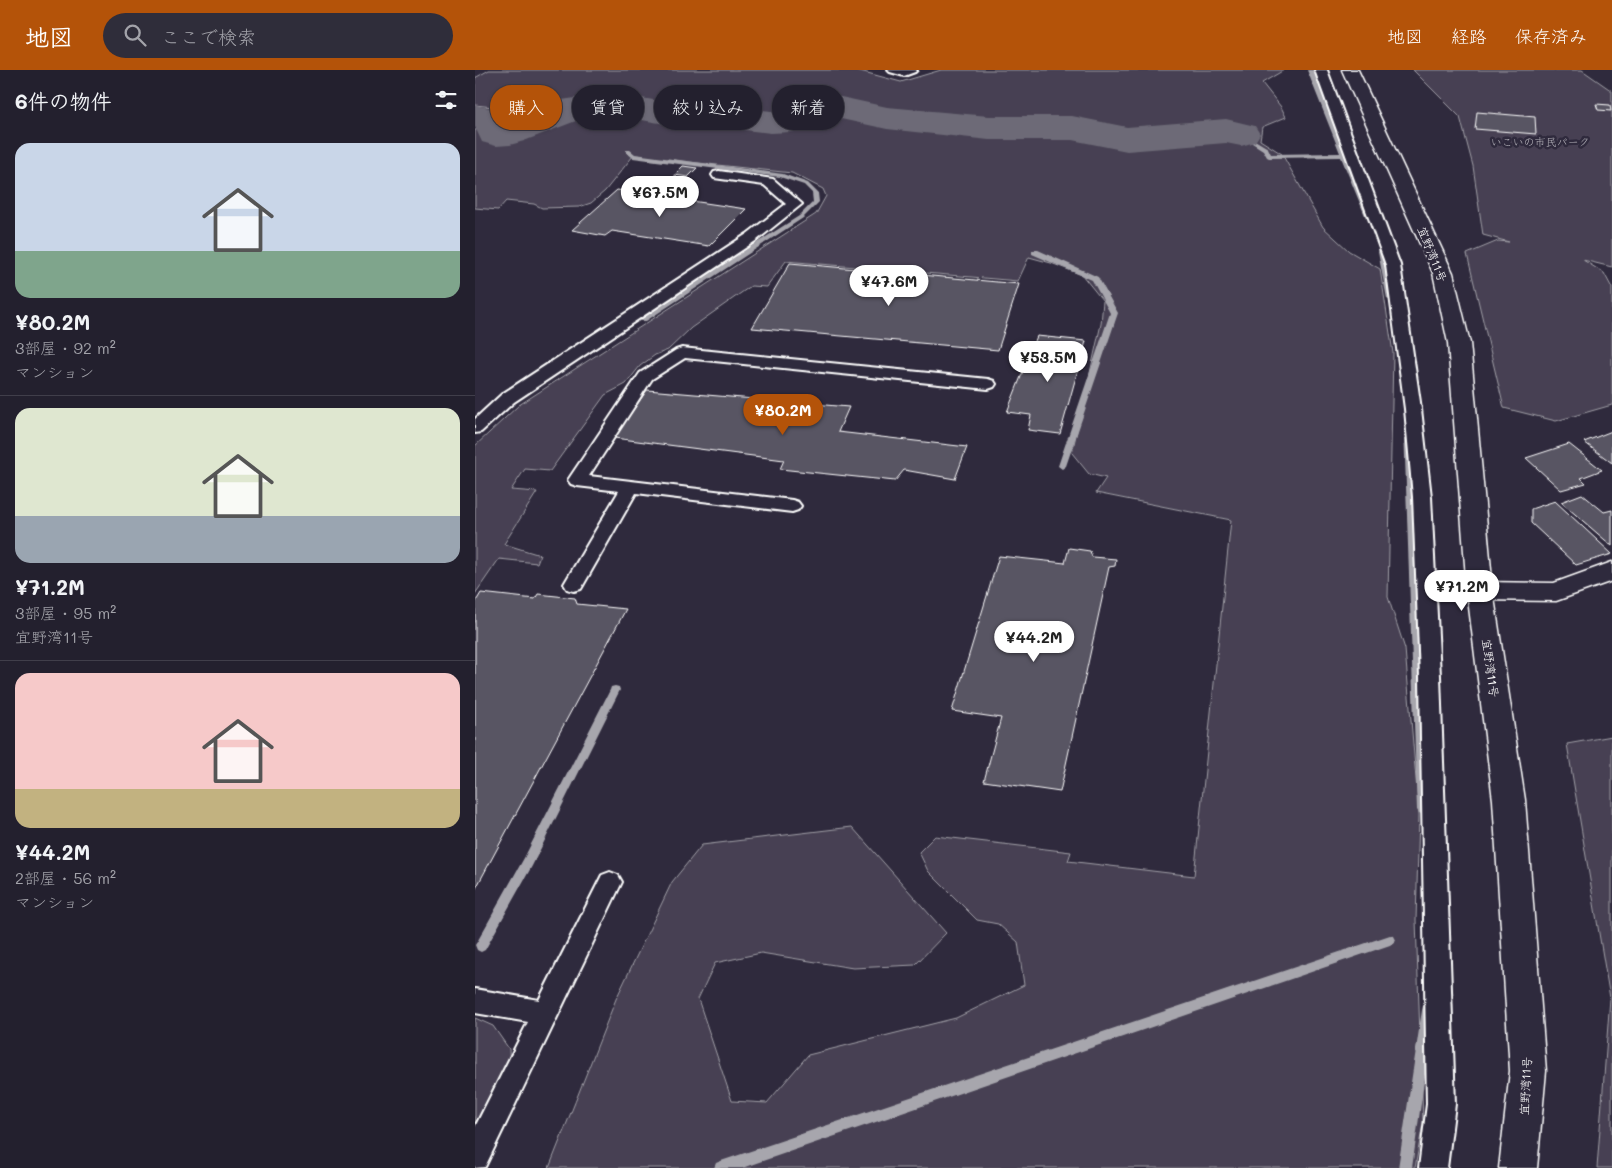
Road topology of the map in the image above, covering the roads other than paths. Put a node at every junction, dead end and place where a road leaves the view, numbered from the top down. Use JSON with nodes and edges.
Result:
{"nodes":[{"id":1,"x":895,"y":70,"type":"edge"},
{"id":2,"x":911,"y":70,"type":"edge"},
{"id":3,"x":1321,"y":70,"type":"edge"},
{"id":4,"x":1350,"y":70,"type":"edge"},
{"id":5,"x":719,"y":175,"type":"dead end"},
{"id":6,"x":988,"y":384,"type":"dead end"},
{"id":7,"x":475,"y":428,"type":"edge"},
{"id":8,"x":631,"y":486,"type":"junction"},
{"id":9,"x":792,"y":506,"type":"dead end"},
{"id":10,"x":1612,"y":571,"type":"edge"},
{"id":11,"x":575,"y":584,"type":"dead end"},
{"id":12,"x":1481,"y":591,"type":"junction"},
{"id":13,"x":610,"y":882,"type":"dead end"},
{"id":14,"x":475,"y":1001,"type":"edge"},
{"id":15,"x":546,"y":1013,"type":"junction"},
{"id":16,"x":475,"y":1157,"type":"edge"},
{"id":17,"x":1433,"y":1168,"type":"edge"},
{"id":18,"x":1518,"y":1168,"type":"edge"}],
"edges":[{"from":1,"to":2,"type":"lane"},
{"from":3,"to":17,"type":"lane"},
{"from":4,"to":12,"type":"street","name":"宜野湾11号"},
{"from":5,"to":7,"type":"lane"},
{"from":6,"to":8,"type":"lane"},
{"from":8,"to":9,"type":"lane"},
{"from":8,"to":11,"type":"lane"},
{"from":10,"to":12,"type":"street"},
{"from":12,"to":18,"type":"street","name":"宜野湾11号"},
{"from":13,"to":15,"type":"lane"},
{"from":14,"to":15,"type":"lane"},
{"from":15,"to":16,"type":"lane"}]}
